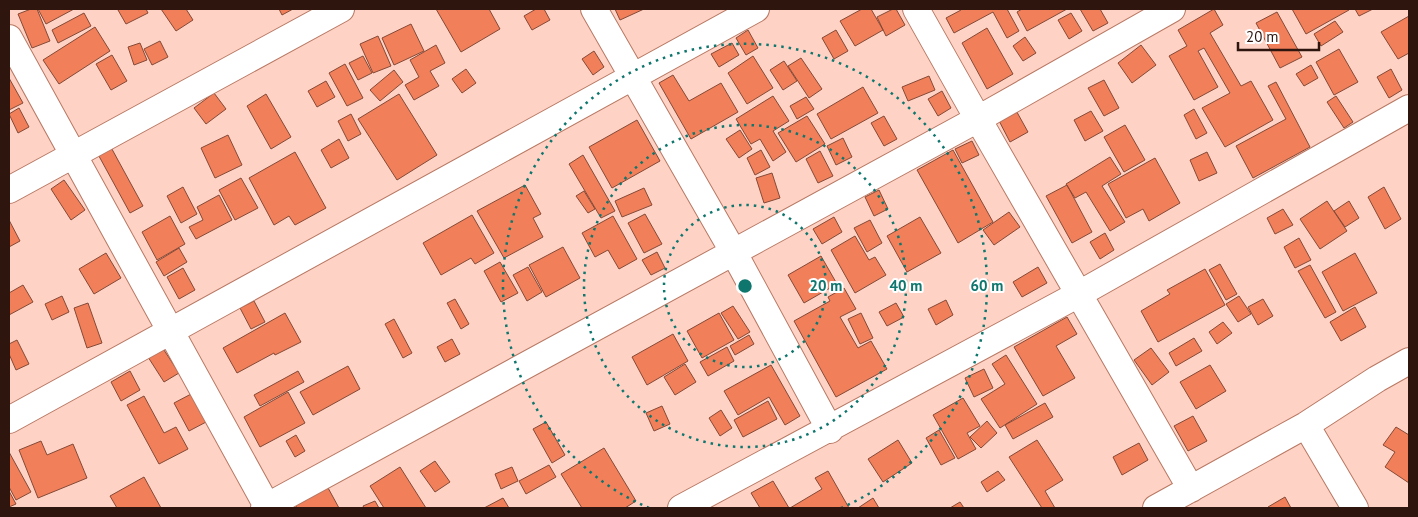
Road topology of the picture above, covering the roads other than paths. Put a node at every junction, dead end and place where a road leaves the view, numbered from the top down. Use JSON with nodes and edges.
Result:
{"nodes":[{"id":1,"x":594,"y":9,"type":"edge"},
{"id":2,"x":756,"y":9,"type":"edge"},
{"id":3,"x":916,"y":9,"type":"edge"},
{"id":4,"x":1172,"y":9,"type":"edge"},
{"id":5,"x":327,"y":12,"type":"edge"},
{"id":6,"x":9,"y":38,"type":"edge"},
{"id":7,"x":632,"y":76,"type":"junction"},
{"id":8,"x":1409,"y":108,"type":"edge"},
{"id":9,"x":978,"y":119,"type":"junction"},
{"id":10,"x":73,"y":154,"type":"junction"},
{"id":11,"x":9,"y":190,"type":"edge"},
{"id":12,"x":734,"y":253,"type":"junction"},
{"id":13,"x":1079,"y":294,"type":"junction"},
{"id":14,"x":172,"y":331,"type":"junction"},
{"id":15,"x":1409,"y":361,"type":"edge"},
{"id":16,"x":9,"y":420,"type":"edge"},
{"id":17,"x":1306,"y":425,"type":"junction"},
{"id":18,"x":830,"y":430,"type":"junction"},
{"id":19,"x":1191,"y":489,"type":"junction"},
{"id":20,"x":266,"y":508,"type":"edge"},
{"id":21,"x":681,"y":508,"type":"edge"},
{"id":22,"x":1156,"y":508,"type":"edge"},
{"id":23,"x":1355,"y":508,"type":"edge"}],
"edges":[{"from":1,"to":7,"type":"street"},
{"from":2,"to":7,"type":"street"},
{"from":3,"to":9,"type":"street"},
{"from":4,"to":9,"type":"street"},
{"from":5,"to":10,"type":"street"},
{"from":6,"to":10,"type":"street"},
{"from":7,"to":12,"type":"street"},
{"from":7,"to":14,"type":"street"},
{"from":8,"to":13,"type":"street"},
{"from":9,"to":12,"type":"street"},
{"from":9,"to":13,"type":"street"},
{"from":10,"to":11,"type":"street"},
{"from":10,"to":14,"type":"street"},
{"from":12,"to":18,"type":"street"},
{"from":12,"to":20,"type":"street"},
{"from":13,"to":18,"type":"street"},
{"from":13,"to":19,"type":"street"},
{"from":14,"to":16,"type":"street"},
{"from":14,"to":20,"type":"street"},
{"from":15,"to":17,"type":"street"},
{"from":17,"to":19,"type":"street"},
{"from":17,"to":23,"type":"street"},
{"from":18,"to":21,"type":"street"},
{"from":19,"to":22,"type":"street"}]}
